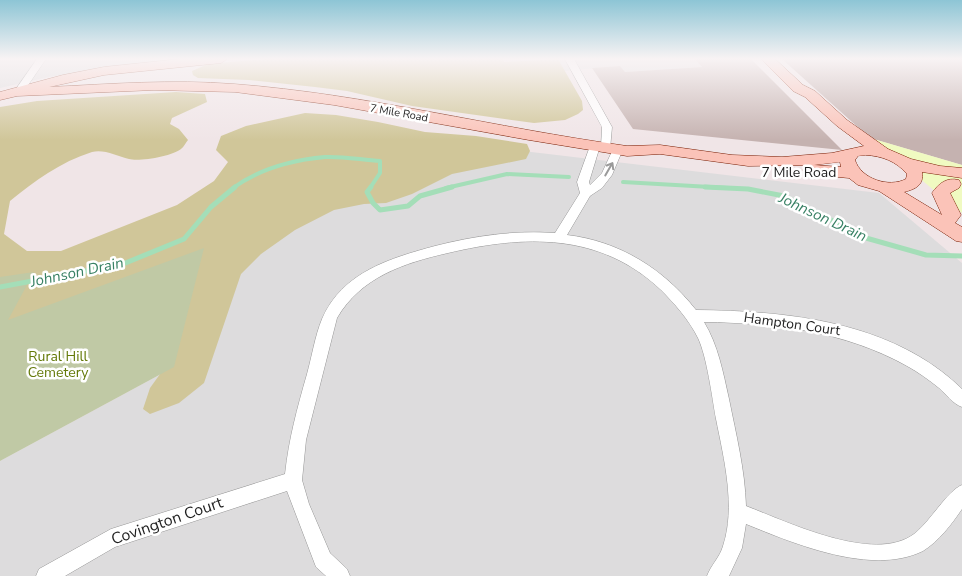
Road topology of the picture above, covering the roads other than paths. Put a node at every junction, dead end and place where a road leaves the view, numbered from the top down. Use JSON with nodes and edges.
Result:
{"nodes":[{"id":1,"x":23,"y":86,"type":"edge"},
{"id":2,"x":37,"y":86,"type":"edge"},
{"id":3,"x":584,"y":86,"type":"edge"},
{"id":4,"x":796,"y":86,"type":"edge"},
{"id":5,"x":798,"y":88,"type":"junction"},
{"id":6,"x":19,"y":92,"type":"junction"},
{"id":7,"x":0,"y":96,"type":"edge"},
{"id":8,"x":612,"y":148,"type":"junction"},
{"id":9,"x":882,"y":152,"type":"junction"},
{"id":10,"x":851,"y":154,"type":"junction"},
{"id":11,"x":906,"y":163,"type":"junction"},
{"id":12,"x":855,"y":174,"type":"junction"},
{"id":13,"x":959,"y":181,"type":"edge"},
{"id":14,"x":913,"y":183,"type":"junction"},
{"id":15,"x":883,"y":187,"type":"junction"},
{"id":16,"x":586,"y":193,"type":"junction"},
{"id":17,"x":956,"y":229,"type":"edge"},
{"id":18,"x":559,"y":238,"type":"junction"},
{"id":19,"x":691,"y":316,"type":"junction"},
{"id":20,"x":962,"y":400,"type":"edge"},
{"id":21,"x":293,"y":480,"type":"junction"},
{"id":22,"x":962,"y":494,"type":"edge"},
{"id":23,"x":739,"y":512,"type":"junction"},
{"id":24,"x":46,"y":576,"type":"edge"},
{"id":25,"x":340,"y":576,"type":"edge"},
{"id":26,"x":717,"y":576,"type":"edge"}],
"edges":[{"from":1,"to":6,"type":"street"},
{"from":2,"to":6,"type":"street"},
{"from":3,"to":8,"type":"street"},
{"from":4,"to":5,"type":"street"},
{"from":5,"to":9,"type":"street"},
{"from":5,"to":10,"type":"street"},
{"from":6,"to":7,"type":"street"},
{"from":6,"to":8,"type":"street","name":"7 Mile Road"},
{"from":8,"to":10,"type":"street","name":"7 Mile Road"},
{"from":8,"to":12,"type":"street","name":"7 Mile Road"},
{"from":8,"to":16,"type":"street"},
{"from":16,"to":8,"type":"street","one_way":true},
{"from":9,"to":10,"type":"street","name":"7 Mile Road"},
{"from":9,"to":11,"type":"street"},
{"from":10,"to":12,"type":"street"},
{"from":11,"to":13,"type":"street"},
{"from":11,"to":14,"type":"street"},
{"from":12,"to":15,"type":"street","name":"7 Mile Road"},
{"from":13,"to":14,"type":"street"},
{"from":13,"to":17,"type":"street"},
{"from":14,"to":15,"type":"street"},
{"from":14,"to":17,"type":"street"},
{"from":15,"to":17,"type":"street","name":"7 Mile Road"},
{"from":16,"to":18,"type":"street"},
{"from":18,"to":19,"type":"street"},
{"from":18,"to":21,"type":"street"},
{"from":19,"to":20,"type":"street","name":"Hampton Court"},
{"from":19,"to":23,"type":"street"},
{"from":21,"to":24,"type":"street","name":"Covington Court"},
{"from":21,"to":25,"type":"street"},
{"from":22,"to":23,"type":"street"},
{"from":23,"to":26,"type":"street"}]}
